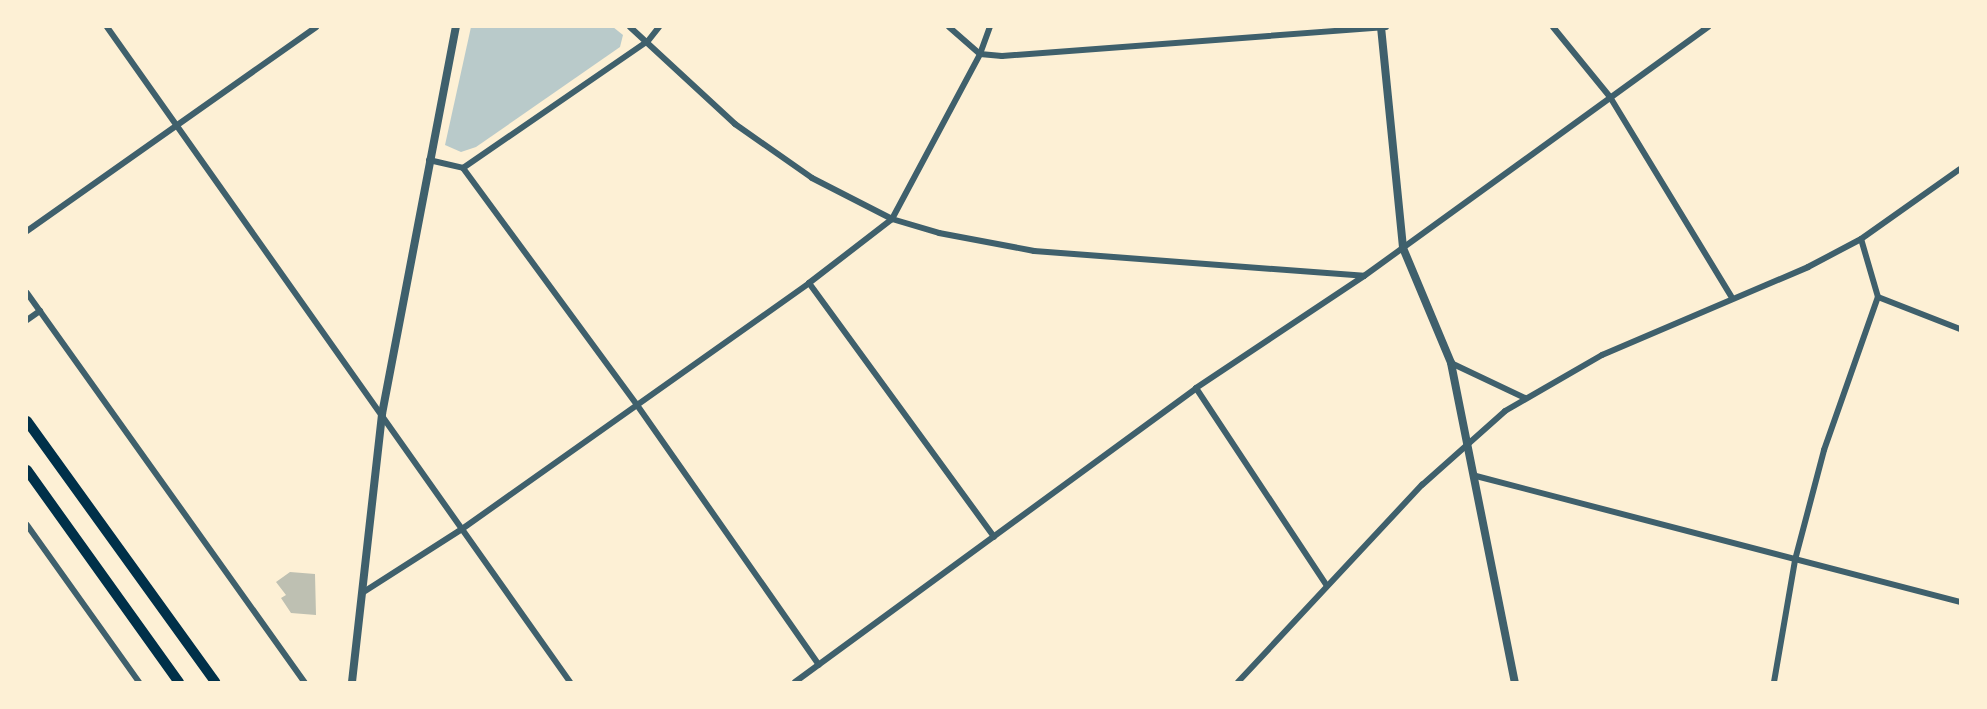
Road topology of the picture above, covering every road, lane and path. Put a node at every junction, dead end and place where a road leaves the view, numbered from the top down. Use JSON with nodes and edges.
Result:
{"nodes":[{"id":1,"x":107,"y":27,"type":"edge"},
{"id":2,"x":316,"y":27,"type":"edge"},
{"id":3,"x":456,"y":27,"type":"edge"},
{"id":4,"x":630,"y":27,"type":"edge"},
{"id":5,"x":659,"y":27,"type":"edge"},
{"id":6,"x":949,"y":27,"type":"edge"},
{"id":7,"x":990,"y":27,"type":"edge"},
{"id":8,"x":1381,"y":27,"type":"edge"},
{"id":9,"x":1386,"y":27,"type":"edge"},
{"id":10,"x":1553,"y":27,"type":"edge"},
{"id":11,"x":1708,"y":27,"type":"edge"},
{"id":12,"x":648,"y":40,"type":"junction"},
{"id":13,"x":980,"y":54,"type":"junction"},
{"id":14,"x":1610,"y":97,"type":"junction"},
{"id":15,"x":177,"y":127,"type":"junction"},
{"id":16,"x":429,"y":160,"type":"junction"},
{"id":17,"x":463,"y":168,"type":"junction"},
{"id":18,"x":1960,"y":169,"type":"edge"},
{"id":19,"x":892,"y":219,"type":"junction"},
{"id":20,"x":27,"y":231,"type":"edge"},
{"id":21,"x":1861,"y":239,"type":"junction"},
{"id":22,"x":1404,"y":248,"type":"junction"},
{"id":23,"x":1364,"y":276,"type":"junction"},
{"id":24,"x":809,"y":283,"type":"junction"},
{"id":25,"x":27,"y":293,"type":"edge"},
{"id":26,"x":1731,"y":296,"type":"junction"},
{"id":27,"x":1878,"y":297,"type":"junction"},
{"id":28,"x":40,"y":311,"type":"junction"},
{"id":29,"x":27,"y":320,"type":"edge"},
{"id":30,"x":1960,"y":329,"type":"edge"},
{"id":31,"x":1451,"y":363,"type":"junction"},
{"id":32,"x":1196,"y":388,"type":"junction"},
{"id":33,"x":1525,"y":398,"type":"junction"},
{"id":34,"x":637,"y":405,"type":"junction"},
{"id":35,"x":382,"y":414,"type":"junction"},
{"id":36,"x":27,"y":421,"type":"edge"},
{"id":37,"x":1468,"y":441,"type":"junction"},
{"id":38,"x":27,"y":470,"type":"edge"},
{"id":39,"x":1476,"y":476,"type":"junction"},
{"id":40,"x":27,"y":525,"type":"edge"},
{"id":41,"x":462,"y":529,"type":"junction"},
{"id":42,"x":994,"y":537,"type":"junction"},
{"id":43,"x":1795,"y":560,"type":"junction"},
{"id":44,"x":1327,"y":586,"type":"junction"},
{"id":45,"x":362,"y":593,"type":"junction"},
{"id":46,"x":1960,"y":602,"type":"edge"},
{"id":47,"x":819,"y":665,"type":"junction"},
{"id":48,"x":139,"y":682,"type":"edge"},
{"id":49,"x":179,"y":682,"type":"edge"},
{"id":50,"x":215,"y":682,"type":"edge"},
{"id":51,"x":304,"y":682,"type":"edge"},
{"id":52,"x":352,"y":682,"type":"edge"},
{"id":53,"x":570,"y":682,"type":"edge"},
{"id":54,"x":795,"y":682,"type":"edge"},
{"id":55,"x":1238,"y":682,"type":"edge"},
{"id":56,"x":1515,"y":682,"type":"edge"},
{"id":57,"x":1774,"y":682,"type":"edge"}],
"edges":[{"from":1,"to":15,"type":"street"},
{"from":2,"to":15,"type":"street"},
{"from":3,"to":16,"type":"street"},
{"from":4,"to":12,"type":"street"},
{"from":5,"to":12,"type":"street"},
{"from":6,"to":13,"type":"street"},
{"from":7,"to":13,"type":"street"},
{"from":8,"to":9,"type":"street"},
{"from":8,"to":13,"type":"street"},
{"from":8,"to":22,"type":"street"},
{"from":10,"to":14,"type":"street"},
{"from":11,"to":14,"type":"street"},
{"from":12,"to":17,"type":"street"},
{"from":12,"to":19,"type":"street"},
{"from":13,"to":19,"type":"street"},
{"from":14,"to":22,"type":"street"},
{"from":14,"to":26,"type":"street"},
{"from":15,"to":20,"type":"street"},
{"from":15,"to":35,"type":"street"},
{"from":16,"to":17,"type":"street"},
{"from":16,"to":35,"type":"street"},
{"from":17,"to":34,"type":"street"},
{"from":18,"to":21,"type":"street"},
{"from":19,"to":23,"type":"street"},
{"from":19,"to":24,"type":"street"},
{"from":21,"to":26,"type":"street"},
{"from":21,"to":27,"type":"street"},
{"from":22,"to":23,"type":"street"},
{"from":22,"to":31,"type":"street"},
{"from":23,"to":32,"type":"street"},
{"from":24,"to":34,"type":"street"},
{"from":24,"to":42,"type":"street"},
{"from":25,"to":28,"type":"street"},
{"from":26,"to":33,"type":"street"},
{"from":27,"to":30,"type":"street"},
{"from":27,"to":43,"type":"street"},
{"from":28,"to":29,"type":"street"},
{"from":28,"to":51,"type":"street"},
{"from":31,"to":33,"type":"street"},
{"from":31,"to":37,"type":"street"},
{"from":32,"to":42,"type":"street"},
{"from":32,"to":44,"type":"street"},
{"from":33,"to":37,"type":"street"},
{"from":34,"to":41,"type":"street"},
{"from":34,"to":47,"type":"street"},
{"from":35,"to":41,"type":"street"},
{"from":35,"to":45,"type":"street"},
{"from":36,"to":50,"type":"main road"},
{"from":37,"to":39,"type":"street"},
{"from":37,"to":44,"type":"street"},
{"from":38,"to":49,"type":"main road"},
{"from":39,"to":43,"type":"street"},
{"from":39,"to":56,"type":"street"},
{"from":40,"to":48,"type":"street"},
{"from":41,"to":45,"type":"street"},
{"from":41,"to":53,"type":"street"},
{"from":42,"to":47,"type":"street"},
{"from":43,"to":46,"type":"street"},
{"from":43,"to":57,"type":"street"},
{"from":44,"to":55,"type":"street"},
{"from":45,"to":52,"type":"street"},
{"from":47,"to":54,"type":"street"}]}
